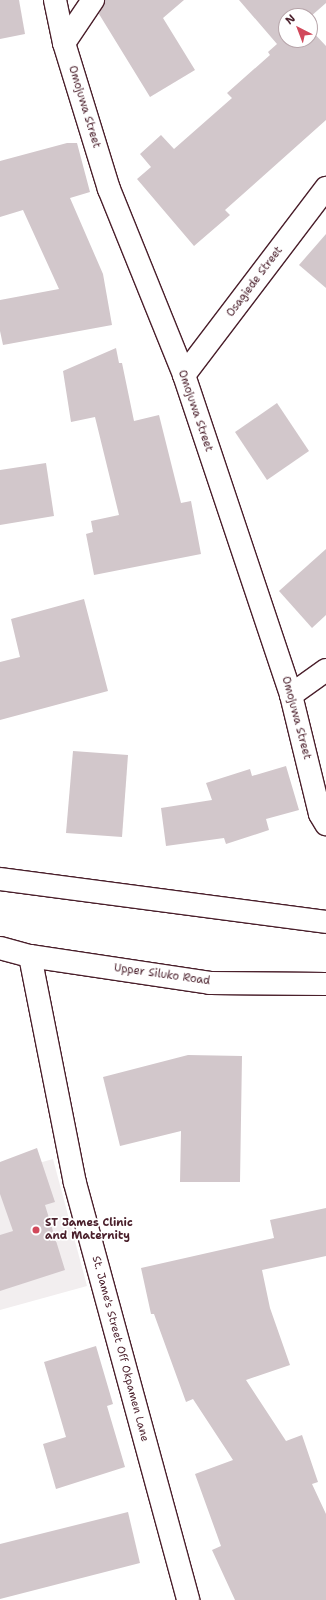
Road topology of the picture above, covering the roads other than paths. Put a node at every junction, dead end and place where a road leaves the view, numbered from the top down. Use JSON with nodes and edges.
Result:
{"nodes":[{"id":1,"x":55,"y":0,"type":"edge"},
{"id":2,"x":93,"y":0,"type":"edge"},
{"id":3,"x":64,"y":43,"type":"junction"},
{"id":4,"x":326,"y":188,"type":"edge"},
{"id":5,"x":184,"y":375,"type":"junction"},
{"id":6,"x":326,"y":670,"type":"edge"},
{"id":7,"x":292,"y":695,"type":"junction"},
{"id":8,"x":326,"y":824,"type":"edge"},
{"id":9,"x":0,"y":879,"type":"edge"},
{"id":10,"x":326,"y":922,"type":"edge"},
{"id":11,"x":0,"y":948,"type":"edge"},
{"id":12,"x":30,"y":956,"type":"junction"},
{"id":13,"x":326,"y":984,"type":"edge"},
{"id":14,"x":188,"y":1600,"type":"edge"}],
"edges":[{"from":1,"to":3,"type":"street","name":"Omojuwa Street"},
{"from":2,"to":3,"type":"street"},
{"from":3,"to":5,"type":"street","name":"Omojuwa Street"},
{"from":4,"to":5,"type":"street","name":"Osagiede Street"},
{"from":5,"to":7,"type":"street","name":"Omojuwa Street"},
{"from":6,"to":7,"type":"street"},
{"from":7,"to":8,"type":"street","name":"Omojuwa Street"},
{"from":9,"to":10,"type":"street"},
{"from":11,"to":12,"type":"street","name":"Upper Siluko Road"},
{"from":12,"to":13,"type":"street","name":"Upper Siluko Road"},
{"from":12,"to":14,"type":"street","name":"St. Jame's Street Off Okpamen Lane"}]}
